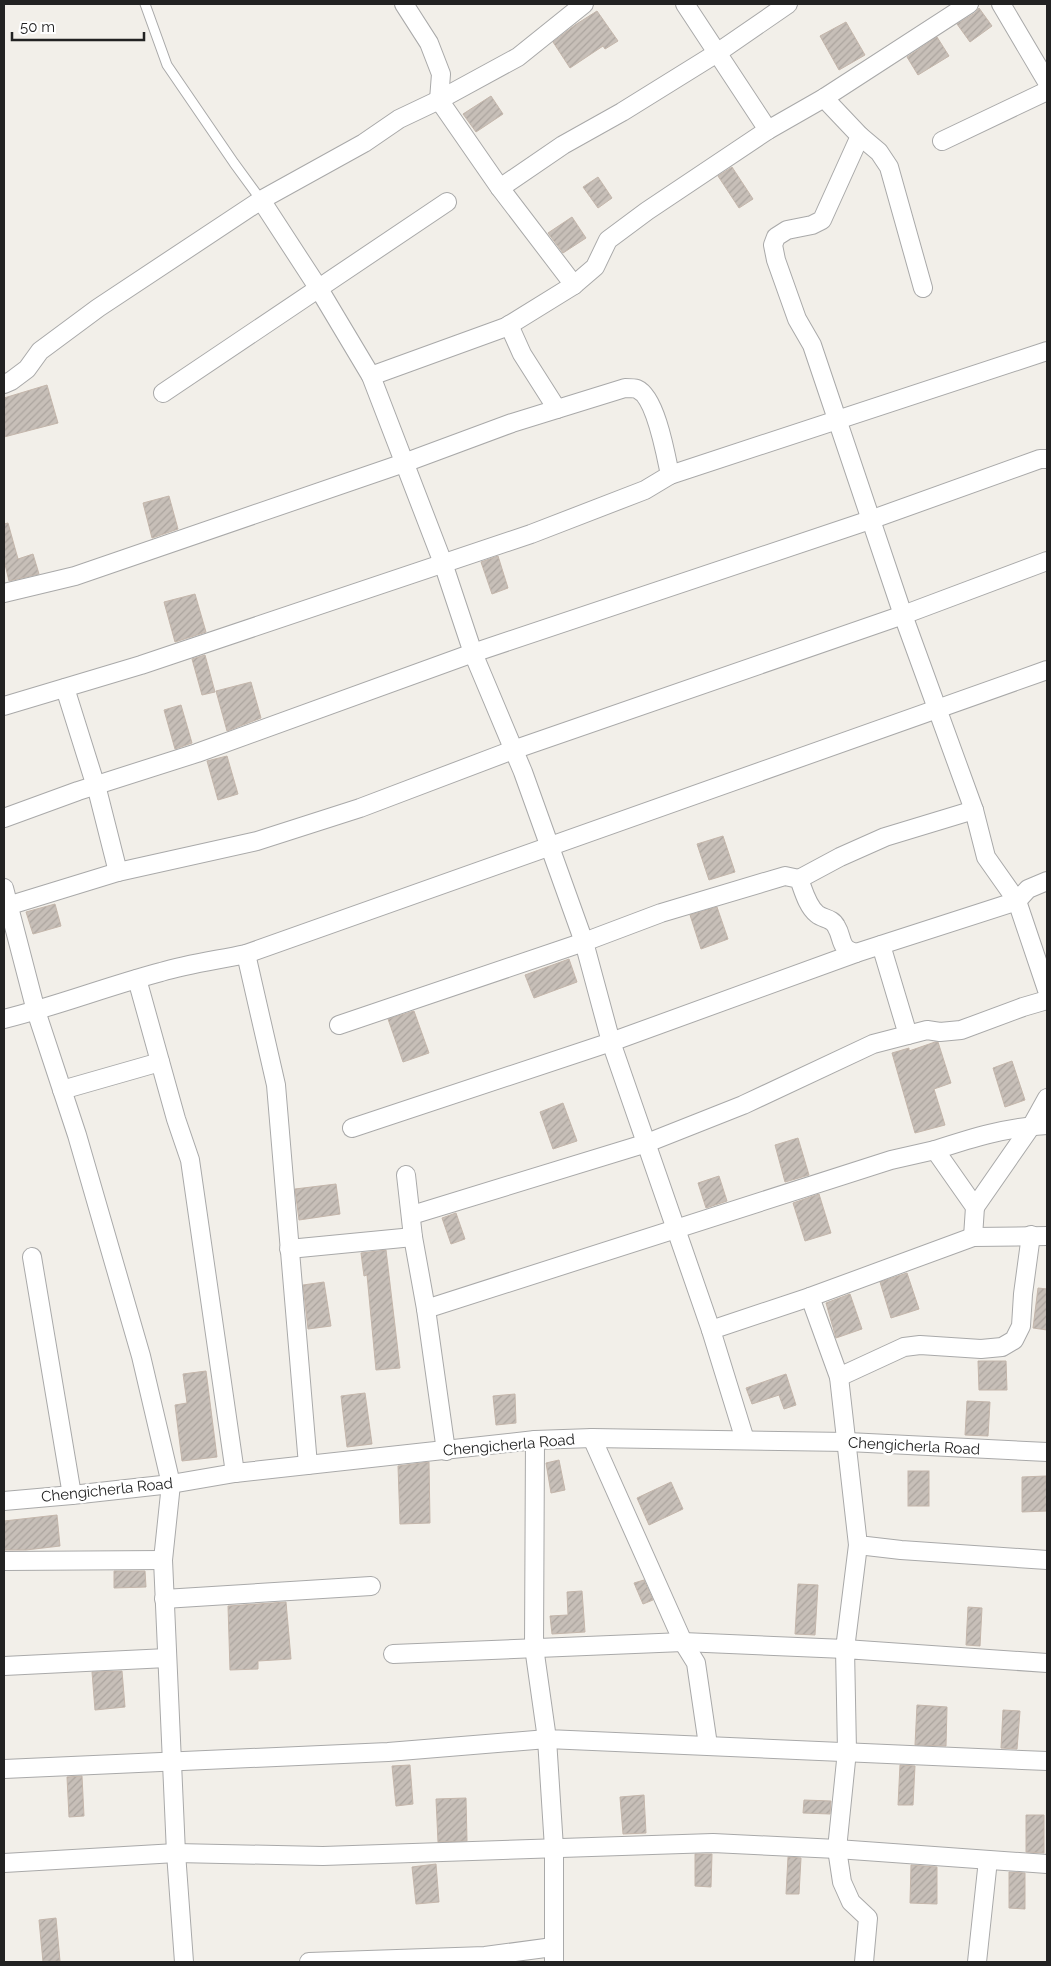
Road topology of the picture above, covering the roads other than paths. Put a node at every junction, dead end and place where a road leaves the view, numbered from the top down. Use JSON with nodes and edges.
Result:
{"nodes":[{"id":1,"x":145,"y":4,"type":"edge"},
{"id":2,"x":404,"y":4,"type":"edge"},
{"id":3,"x":584,"y":4,"type":"edge"},
{"id":4,"x":685,"y":4,"type":"edge"},
{"id":5,"x":788,"y":4,"type":"edge"},
{"id":6,"x":969,"y":4,"type":"edge"},
{"id":7,"x":1002,"y":4,"type":"edge"},
{"id":8,"x":717,"y":52,"type":"junction"},
{"id":9,"x":1047,"y":82,"type":"edge"},
{"id":10,"x":1047,"y":91,"type":"edge"},
{"id":11,"x":824,"y":98,"type":"junction"},
{"id":12,"x":439,"y":100,"type":"junction"},
{"id":13,"x":768,"y":130,"type":"junction"},
{"id":14,"x":860,"y":136,"type":"junction"},
{"id":15,"x":942,"y":141,"type":"dead end"},
{"id":16,"x":500,"y":188,"type":"junction"},
{"id":17,"x":262,"y":200,"type":"junction"},
{"id":18,"x":447,"y":202,"type":"dead end"},
{"id":19,"x":574,"y":285,"type":"junction"},
{"id":20,"x":923,"y":288,"type":"dead end"},
{"id":21,"x":319,"y":289,"type":"junction"},
{"id":22,"x":509,"y":325,"type":"junction"},
{"id":23,"x":1047,"y":350,"type":"edge"},
{"id":24,"x":371,"y":376,"type":"junction"},
{"id":25,"x":4,"y":384,"type":"edge"},
{"id":26,"x":163,"y":393,"type":"dead end"},
{"id":27,"x":557,"y":409,"type":"junction"},
{"id":28,"x":837,"y":420,"type":"junction"},
{"id":29,"x":1047,"y":459,"type":"edge"},
{"id":30,"x":404,"y":463,"type":"junction"},
{"id":31,"x":670,"y":475,"type":"junction"},
{"id":32,"x":870,"y":520,"type":"junction"},
{"id":33,"x":1047,"y":561,"type":"edge"},
{"id":34,"x":443,"y":563,"type":"junction"},
{"id":35,"x":4,"y":593,"type":"edge"},
{"id":36,"x":902,"y":615,"type":"junction"},
{"id":37,"x":473,"y":654,"type":"junction"},
{"id":38,"x":1047,"y":670,"type":"edge"},
{"id":39,"x":65,"y":688,"type":"junction"},
{"id":40,"x":4,"y":706,"type":"edge"},
{"id":41,"x":937,"y":710,"type":"junction"},
{"id":42,"x":513,"y":750,"type":"junction"},
{"id":43,"x":95,"y":786,"type":"junction"},
{"id":44,"x":974,"y":810,"type":"junction"},
{"id":45,"x":4,"y":818,"type":"edge"},
{"id":46,"x":550,"y":846,"type":"junction"},
{"id":47,"x":118,"y":872,"type":"junction"},
{"id":48,"x":799,"y":879,"type":"junction"},
{"id":49,"x":1047,"y":881,"type":"edge"},
{"id":50,"x":4,"y":888,"type":"edge"},
{"id":51,"x":1017,"y":901,"type":"junction"},
{"id":52,"x":7,"y":906,"type":"edge"},
{"id":53,"x":584,"y":942,"type":"junction"},
{"id":54,"x":882,"y":945,"type":"junction"},
{"id":55,"x":856,"y":953,"type":"junction"},
{"id":56,"x":246,"y":954,"type":"junction"},
{"id":57,"x":137,"y":979,"type":"junction"},
{"id":58,"x":1047,"y":990,"type":"edge"},
{"id":59,"x":1047,"y":1000,"type":"edge"},
{"id":60,"x":36,"y":1011,"type":"junction"},
{"id":61,"x":4,"y":1019,"type":"edge"},
{"id":62,"x":340,"y":1025,"type":"dead end"},
{"id":63,"x":908,"y":1035,"type":"junction"},
{"id":64,"x":612,"y":1042,"type":"junction"},
{"id":65,"x":160,"y":1062,"type":"junction"},
{"id":66,"x":62,"y":1090,"type":"junction"},
{"id":67,"x":1047,"y":1098,"type":"edge"},
{"id":68,"x":1040,"y":1125,"type":"edge"},
{"id":69,"x":352,"y":1128,"type":"dead end"},
{"id":70,"x":647,"y":1143,"type":"junction"},
{"id":71,"x":935,"y":1150,"type":"junction"},
{"id":72,"x":406,"y":1175,"type":"dead end"},
{"id":73,"x":975,"y":1207,"type":"junction"},
{"id":74,"x":412,"y":1215,"type":"junction"},
{"id":75,"x":678,"y":1230,"type":"junction"},
{"id":76,"x":1039,"y":1236,"type":"edge"},
{"id":77,"x":973,"y":1237,"type":"junction"},
{"id":78,"x":413,"y":1238,"type":"junction"},
{"id":79,"x":289,"y":1249,"type":"junction"},
{"id":80,"x":32,"y":1257,"type":"dead end"},
{"id":81,"x":810,"y":1297,"type":"junction"},
{"id":82,"x":426,"y":1309,"type":"junction"},
{"id":83,"x":711,"y":1330,"type":"junction"},
{"id":84,"x":839,"y":1377,"type":"junction"},
{"id":85,"x":592,"y":1438,"type":"junction"},
{"id":86,"x":535,"y":1440,"type":"junction"},
{"id":87,"x":745,"y":1440,"type":"junction"},
{"id":88,"x":848,"y":1442,"type":"junction"},
{"id":89,"x":446,"y":1451,"type":"junction"},
{"id":90,"x":1047,"y":1452,"type":"edge"},
{"id":91,"x":308,"y":1466,"type":"junction"},
{"id":92,"x":235,"y":1473,"type":"junction"},
{"id":93,"x":171,"y":1484,"type":"junction"},
{"id":94,"x":72,"y":1495,"type":"junction"},
{"id":95,"x":4,"y":1501,"type":"edge"},
{"id":96,"x":858,"y":1544,"type":"junction"},
{"id":97,"x":162,"y":1560,"type":"junction"},
{"id":98,"x":1047,"y":1560,"type":"edge"},
{"id":99,"x":4,"y":1561,"type":"edge"},
{"id":100,"x":371,"y":1586,"type":"dead end"},
{"id":101,"x":164,"y":1599,"type":"junction"},
{"id":102,"x":683,"y":1642,"type":"junction"},
{"id":103,"x":534,"y":1647,"type":"junction"},
{"id":104,"x":845,"y":1649,"type":"junction"},
{"id":105,"x":393,"y":1654,"type":"dead end"},
{"id":106,"x":167,"y":1658,"type":"junction"},
{"id":107,"x":1047,"y":1663,"type":"edge"},
{"id":108,"x":4,"y":1666,"type":"edge"},
{"id":109,"x":547,"y":1740,"type":"junction"},
{"id":110,"x":708,"y":1745,"type":"junction"},
{"id":111,"x":847,"y":1752,"type":"junction"},
{"id":112,"x":172,"y":1761,"type":"junction"},
{"id":113,"x":1047,"y":1761,"type":"edge"},
{"id":114,"x":4,"y":1769,"type":"edge"},
{"id":115,"x":554,"y":1848,"type":"junction"},
{"id":116,"x":837,"y":1849,"type":"junction"},
{"id":117,"x":176,"y":1853,"type":"junction"},
{"id":118,"x":988,"y":1860,"type":"junction"},
{"id":119,"x":4,"y":1862,"type":"edge"},
{"id":120,"x":1047,"y":1864,"type":"edge"},
{"id":121,"x":554,"y":1955,"type":"edge"},
{"id":122,"x":184,"y":1962,"type":"edge"},
{"id":123,"x":309,"y":1962,"type":"edge"},
{"id":124,"x":864,"y":1962,"type":"edge"},
{"id":125,"x":978,"y":1962,"type":"edge"}],
"edges":[{"from":1,"to":17,"type":"lane"},
{"from":2,"to":12,"type":"street"},
{"from":3,"to":12,"type":"street"},
{"from":4,"to":8,"type":"street"},
{"from":5,"to":8,"type":"street"},
{"from":6,"to":11,"type":"street"},
{"from":7,"to":9,"type":"street"},
{"from":8,"to":13,"type":"street"},
{"from":8,"to":16,"type":"street"},
{"from":10,"to":15,"type":"street"},
{"from":11,"to":13,"type":"street"},
{"from":11,"to":14,"type":"street"},
{"from":12,"to":16,"type":"street"},
{"from":12,"to":17,"type":"street"},
{"from":13,"to":19,"type":"street"},
{"from":14,"to":20,"type":"street"},
{"from":14,"to":28,"type":"street"},
{"from":16,"to":19,"type":"street"},
{"from":17,"to":21,"type":"street"},
{"from":17,"to":25,"type":"street"},
{"from":18,"to":21,"type":"street"},
{"from":19,"to":22,"type":"street"},
{"from":21,"to":24,"type":"street"},
{"from":21,"to":26,"type":"street"},
{"from":22,"to":24,"type":"street"},
{"from":22,"to":27,"type":"street"},
{"from":23,"to":28,"type":"street"},
{"from":24,"to":30,"type":"street"},
{"from":27,"to":30,"type":"street"},
{"from":27,"to":31,"type":"street"},
{"from":28,"to":31,"type":"street"},
{"from":28,"to":32,"type":"street"},
{"from":29,"to":32,"type":"street"},
{"from":30,"to":34,"type":"street"},
{"from":30,"to":35,"type":"street"},
{"from":31,"to":34,"type":"street"},
{"from":32,"to":36,"type":"street"},
{"from":32,"to":37,"type":"street"},
{"from":33,"to":36,"type":"street"},
{"from":34,"to":37,"type":"street"},
{"from":34,"to":39,"type":"street"},
{"from":36,"to":41,"type":"street"},
{"from":36,"to":42,"type":"street"},
{"from":37,"to":42,"type":"street"},
{"from":37,"to":43,"type":"street"},
{"from":38,"to":41,"type":"street"},
{"from":39,"to":40,"type":"street"},
{"from":39,"to":43,"type":"street"},
{"from":41,"to":44,"type":"street"},
{"from":41,"to":46,"type":"street"},
{"from":42,"to":46,"type":"street"},
{"from":42,"to":47,"type":"street"},
{"from":43,"to":45,"type":"street"},
{"from":43,"to":47,"type":"street"},
{"from":44,"to":48,"type":"street"},
{"from":44,"to":51,"type":"street"},
{"from":46,"to":53,"type":"street"},
{"from":46,"to":56,"type":"street"},
{"from":47,"to":52,"type":"street"},
{"from":48,"to":53,"type":"street"},
{"from":48,"to":55,"type":"street"},
{"from":49,"to":51,"type":"street"},
{"from":50,"to":52,"type":"street"},
{"from":51,"to":54,"type":"street"},
{"from":51,"to":58,"type":"street"},
{"from":52,"to":60,"type":"street"},
{"from":53,"to":62,"type":"street"},
{"from":53,"to":64,"type":"street"},
{"from":54,"to":55,"type":"street"},
{"from":54,"to":63,"type":"street"},
{"from":55,"to":64,"type":"street"},
{"from":56,"to":57,"type":"street"},
{"from":56,"to":79,"type":"street"},
{"from":57,"to":60,"type":"street"},
{"from":57,"to":65,"type":"street"},
{"from":59,"to":63,"type":"street"},
{"from":60,"to":61,"type":"street"},
{"from":60,"to":66,"type":"street"},
{"from":63,"to":70,"type":"street"},
{"from":64,"to":69,"type":"street"},
{"from":64,"to":70,"type":"street"},
{"from":65,"to":66,"type":"street"},
{"from":65,"to":92,"type":"street"},
{"from":66,"to":93,"type":"street"},
{"from":67,"to":68,"type":"street"},
{"from":68,"to":71,"type":"street"},
{"from":68,"to":73,"type":"street"},
{"from":70,"to":74,"type":"street"},
{"from":70,"to":75,"type":"street"},
{"from":71,"to":73,"type":"street"},
{"from":71,"to":75,"type":"street"},
{"from":72,"to":74,"type":"street"},
{"from":73,"to":77,"type":"street"},
{"from":74,"to":78,"type":"street"},
{"from":75,"to":82,"type":"street"},
{"from":75,"to":83,"type":"street"},
{"from":76,"to":77,"type":"street"},
{"from":76,"to":84,"type":"street"},
{"from":77,"to":81,"type":"street"},
{"from":78,"to":79,"type":"street"},
{"from":78,"to":82,"type":"street"},
{"from":79,"to":91,"type":"street"},
{"from":80,"to":94,"type":"street"},
{"from":81,"to":83,"type":"street"},
{"from":81,"to":84,"type":"street"},
{"from":82,"to":89,"type":"street"},
{"from":83,"to":87,"type":"street"},
{"from":84,"to":88,"type":"street"},
{"from":85,"to":86,"type":"street","name":"Chengicherla Road"},
{"from":85,"to":87,"type":"street","name":"Chengicherla Road"},
{"from":85,"to":102,"type":"street"},
{"from":86,"to":89,"type":"street","name":"Chengicherla Road"},
{"from":86,"to":103,"type":"street"},
{"from":87,"to":88,"type":"street","name":"Chengicherla Road"},
{"from":88,"to":90,"type":"street","name":"Chengicherla Road"},
{"from":88,"to":96,"type":"street"},
{"from":89,"to":91,"type":"street","name":"Chengicherla Road"},
{"from":91,"to":92,"type":"street","name":"Chengicherla Road"},
{"from":92,"to":93,"type":"street","name":"Chengicherla Road"},
{"from":93,"to":94,"type":"street","name":"Chengicherla Road"},
{"from":93,"to":97,"type":"street"},
{"from":94,"to":95,"type":"street","name":"Chengicherla Road"},
{"from":96,"to":98,"type":"street"},
{"from":96,"to":104,"type":"street"},
{"from":97,"to":99,"type":"street"},
{"from":97,"to":101,"type":"street"},
{"from":100,"to":101,"type":"street"},
{"from":101,"to":106,"type":"street"},
{"from":102,"to":103,"type":"street"},
{"from":102,"to":104,"type":"street"},
{"from":102,"to":110,"type":"street"},
{"from":103,"to":105,"type":"street"},
{"from":103,"to":109,"type":"street"},
{"from":104,"to":107,"type":"street"},
{"from":104,"to":111,"type":"street"},
{"from":106,"to":108,"type":"street"},
{"from":106,"to":112,"type":"street"},
{"from":109,"to":110,"type":"street"},
{"from":109,"to":112,"type":"street"},
{"from":109,"to":115,"type":"street"},
{"from":110,"to":111,"type":"street"},
{"from":111,"to":113,"type":"street"},
{"from":111,"to":116,"type":"street"},
{"from":112,"to":114,"type":"street"},
{"from":112,"to":117,"type":"street"},
{"from":115,"to":116,"type":"street"},
{"from":115,"to":117,"type":"street"},
{"from":115,"to":121,"type":"street"},
{"from":116,"to":118,"type":"street"},
{"from":116,"to":124,"type":"street"},
{"from":117,"to":119,"type":"street"},
{"from":117,"to":122,"type":"street"},
{"from":118,"to":120,"type":"street"},
{"from":118,"to":125,"type":"street"},
{"from":121,"to":123,"type":"street"}]}
